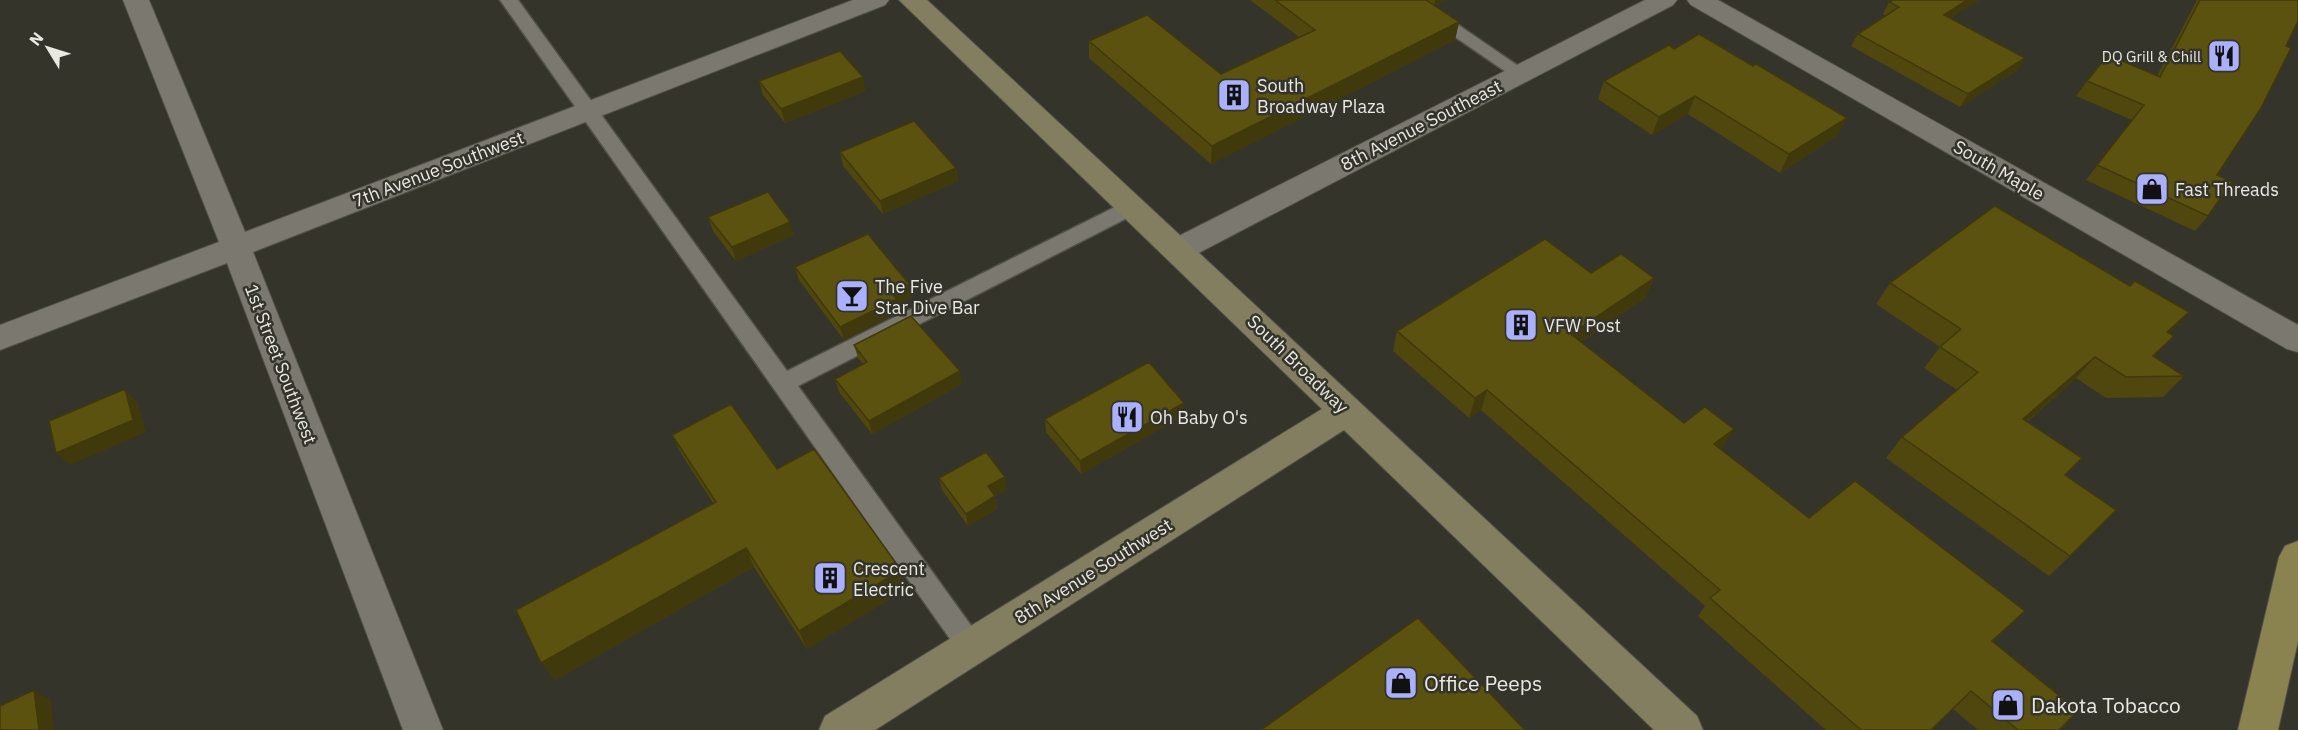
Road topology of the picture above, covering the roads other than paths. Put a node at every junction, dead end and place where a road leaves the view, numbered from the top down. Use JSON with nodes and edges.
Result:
{"nodes":[{"id":1,"x":136,"y":0,"type":"edge"},
{"id":2,"x":508,"y":0,"type":"edge"},
{"id":3,"x":876,"y":0,"type":"edge"},
{"id":4,"x":912,"y":0,"type":"edge"},
{"id":5,"x":1410,"y":0,"type":"edge"},
{"id":6,"x":1664,"y":0,"type":"edge"},
{"id":7,"x":1700,"y":0,"type":"edge"},
{"id":8,"x":1521,"y":74,"type":"junction"},
{"id":9,"x":586,"y":112,"type":"junction"},
{"id":10,"x":1132,"y":207,"type":"junction"},
{"id":11,"x":236,"y":247,"type":"junction"},
{"id":12,"x":1178,"y":250,"type":"junction"},
{"id":13,"x":0,"y":338,"type":"edge"},
{"id":14,"x":2298,"y":340,"type":"edge"},
{"id":15,"x":782,"y":384,"type":"junction"},
{"id":16,"x":1347,"y":411,"type":"junction"},
{"id":17,"x":2298,"y":557,"type":"edge"},
{"id":18,"x":971,"y":647,"type":"junction"},
{"id":19,"x":423,"y":730,"type":"edge"},
{"id":20,"x":839,"y":730,"type":"edge"},
{"id":21,"x":1683,"y":730,"type":"edge"},
{"id":22,"x":2258,"y":730,"type":"edge"}],
"edges":[{"from":1,"to":11,"type":"street","name":"1st Street Southwest"},
{"from":2,"to":9,"type":"lane"},
{"from":3,"to":9,"type":"street","name":"7th Avenue Southwest"},
{"from":4,"to":10,"type":"street","name":"South Broadway"},
{"from":5,"to":8,"type":"lane"},
{"from":6,"to":8,"type":"street","name":"8th Avenue Southeast"},
{"from":7,"to":14,"type":"street","name":"South Maple"},
{"from":8,"to":12,"type":"street","name":"8th Avenue Southeast"},
{"from":9,"to":11,"type":"street","name":"7th Avenue Southwest"},
{"from":9,"to":15,"type":"lane"},
{"from":10,"to":12,"type":"street","name":"South Broadway"},
{"from":10,"to":15,"type":"lane"},
{"from":11,"to":13,"type":"street","name":"7th Avenue Southwest"},
{"from":11,"to":19,"type":"street","name":"1st Street Southwest"},
{"from":12,"to":16,"type":"street","name":"South Broadway"},
{"from":15,"to":18,"type":"lane"},
{"from":16,"to":18,"type":"street","name":"8th Avenue Southwest"},
{"from":16,"to":21,"type":"street","name":"South Broadway"},
{"from":17,"to":22,"type":"main road"},
{"from":18,"to":20,"type":"street","name":"8th Avenue Southwest"}]}
